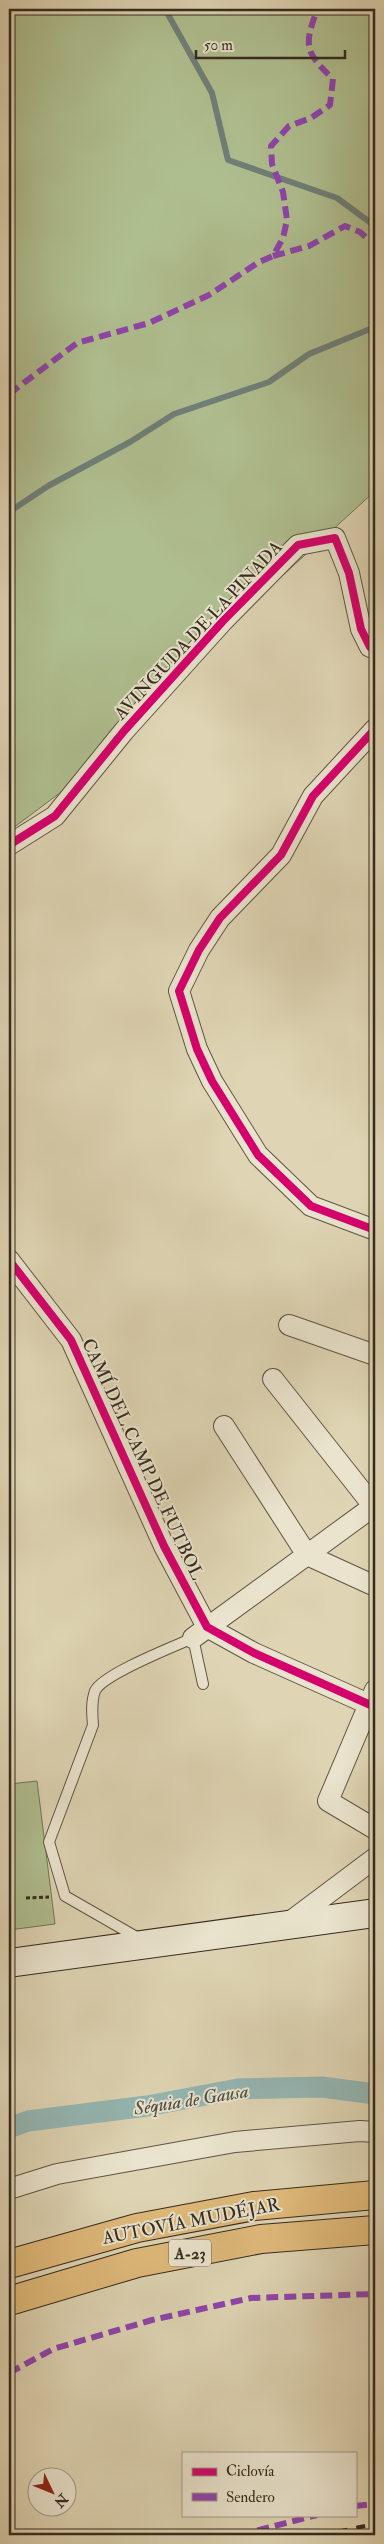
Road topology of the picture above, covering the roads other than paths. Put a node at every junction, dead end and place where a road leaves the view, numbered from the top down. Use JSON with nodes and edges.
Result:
{"nodes":[{"id":1,"x":375,"y":645,"type":"edge"},
{"id":2,"x":375,"y":729,"type":"edge"},
{"id":3,"x":9,"y":845,"type":"edge"},
{"id":4,"x":375,"y":1230,"type":"edge"},
{"id":5,"x":9,"y":1260,"type":"edge"},
{"id":6,"x":289,"y":1325,"type":"dead end"},
{"id":7,"x":375,"y":1355,"type":"edge"},
{"id":8,"x":274,"y":1379,"type":"dead end"},
{"id":9,"x":224,"y":1426,"type":"dead end"},
{"id":10,"x":374,"y":1507,"type":"edge"},
{"id":11,"x":307,"y":1554,"type":"junction"},
{"id":12,"x":375,"y":1586,"type":"edge"},
{"id":13,"x":200,"y":1632,"type":"junction"},
{"id":14,"x":203,"y":1684,"type":"dead end"},
{"id":15,"x":373,"y":1700,"type":"edge"},
{"id":16,"x":375,"y":1829,"type":"edge"},
{"id":17,"x":375,"y":1858,"type":"edge"},
{"id":18,"x":375,"y":1913,"type":"edge"},
{"id":19,"x":287,"y":1924,"type":"junction"},
{"id":20,"x":148,"y":1943,"type":"junction"},
{"id":21,"x":9,"y":1963,"type":"edge"},
{"id":22,"x":375,"y":2132,"type":"edge"},
{"id":23,"x":9,"y":2190,"type":"edge"},
{"id":24,"x":375,"y":2194,"type":"edge"},
{"id":25,"x":375,"y":2230,"type":"edge"},
{"id":26,"x":9,"y":2264,"type":"edge"},
{"id":27,"x":9,"y":2301,"type":"edge"}],
"edges":[{"from":1,"to":3,"type":"street","name":"AVINGUDA DE LA PINADA"},
{"from":2,"to":4,"type":"street"},
{"from":5,"to":13,"type":"street","name":"CAMÍ DEL CAMP DE FUTBOL"},
{"from":6,"to":7,"type":"street"},
{"from":8,"to":10,"type":"street"},
{"from":9,"to":11,"type":"street"},
{"from":10,"to":11,"type":"street"},
{"from":11,"to":12,"type":"street"},
{"from":11,"to":13,"type":"street"},
{"from":13,"to":14,"type":"lane"},
{"from":13,"to":15,"type":"street"},
{"from":13,"to":20,"type":"lane"},
{"from":15,"to":16,"type":"street"},
{"from":17,"to":19,"type":"street"},
{"from":18,"to":19,"type":"street"},
{"from":19,"to":20,"type":"street"},
{"from":20,"to":21,"type":"street"},
{"from":22,"to":23,"type":"street"},
{"from":24,"to":26,"type":"highway","name":"AUTOVÍA MUDÉJAR","number":"A-23"},
{"from":25,"to":27,"type":"highway","name":"AUTOVÍA MUDÉJAR","number":"A-23"}]}
